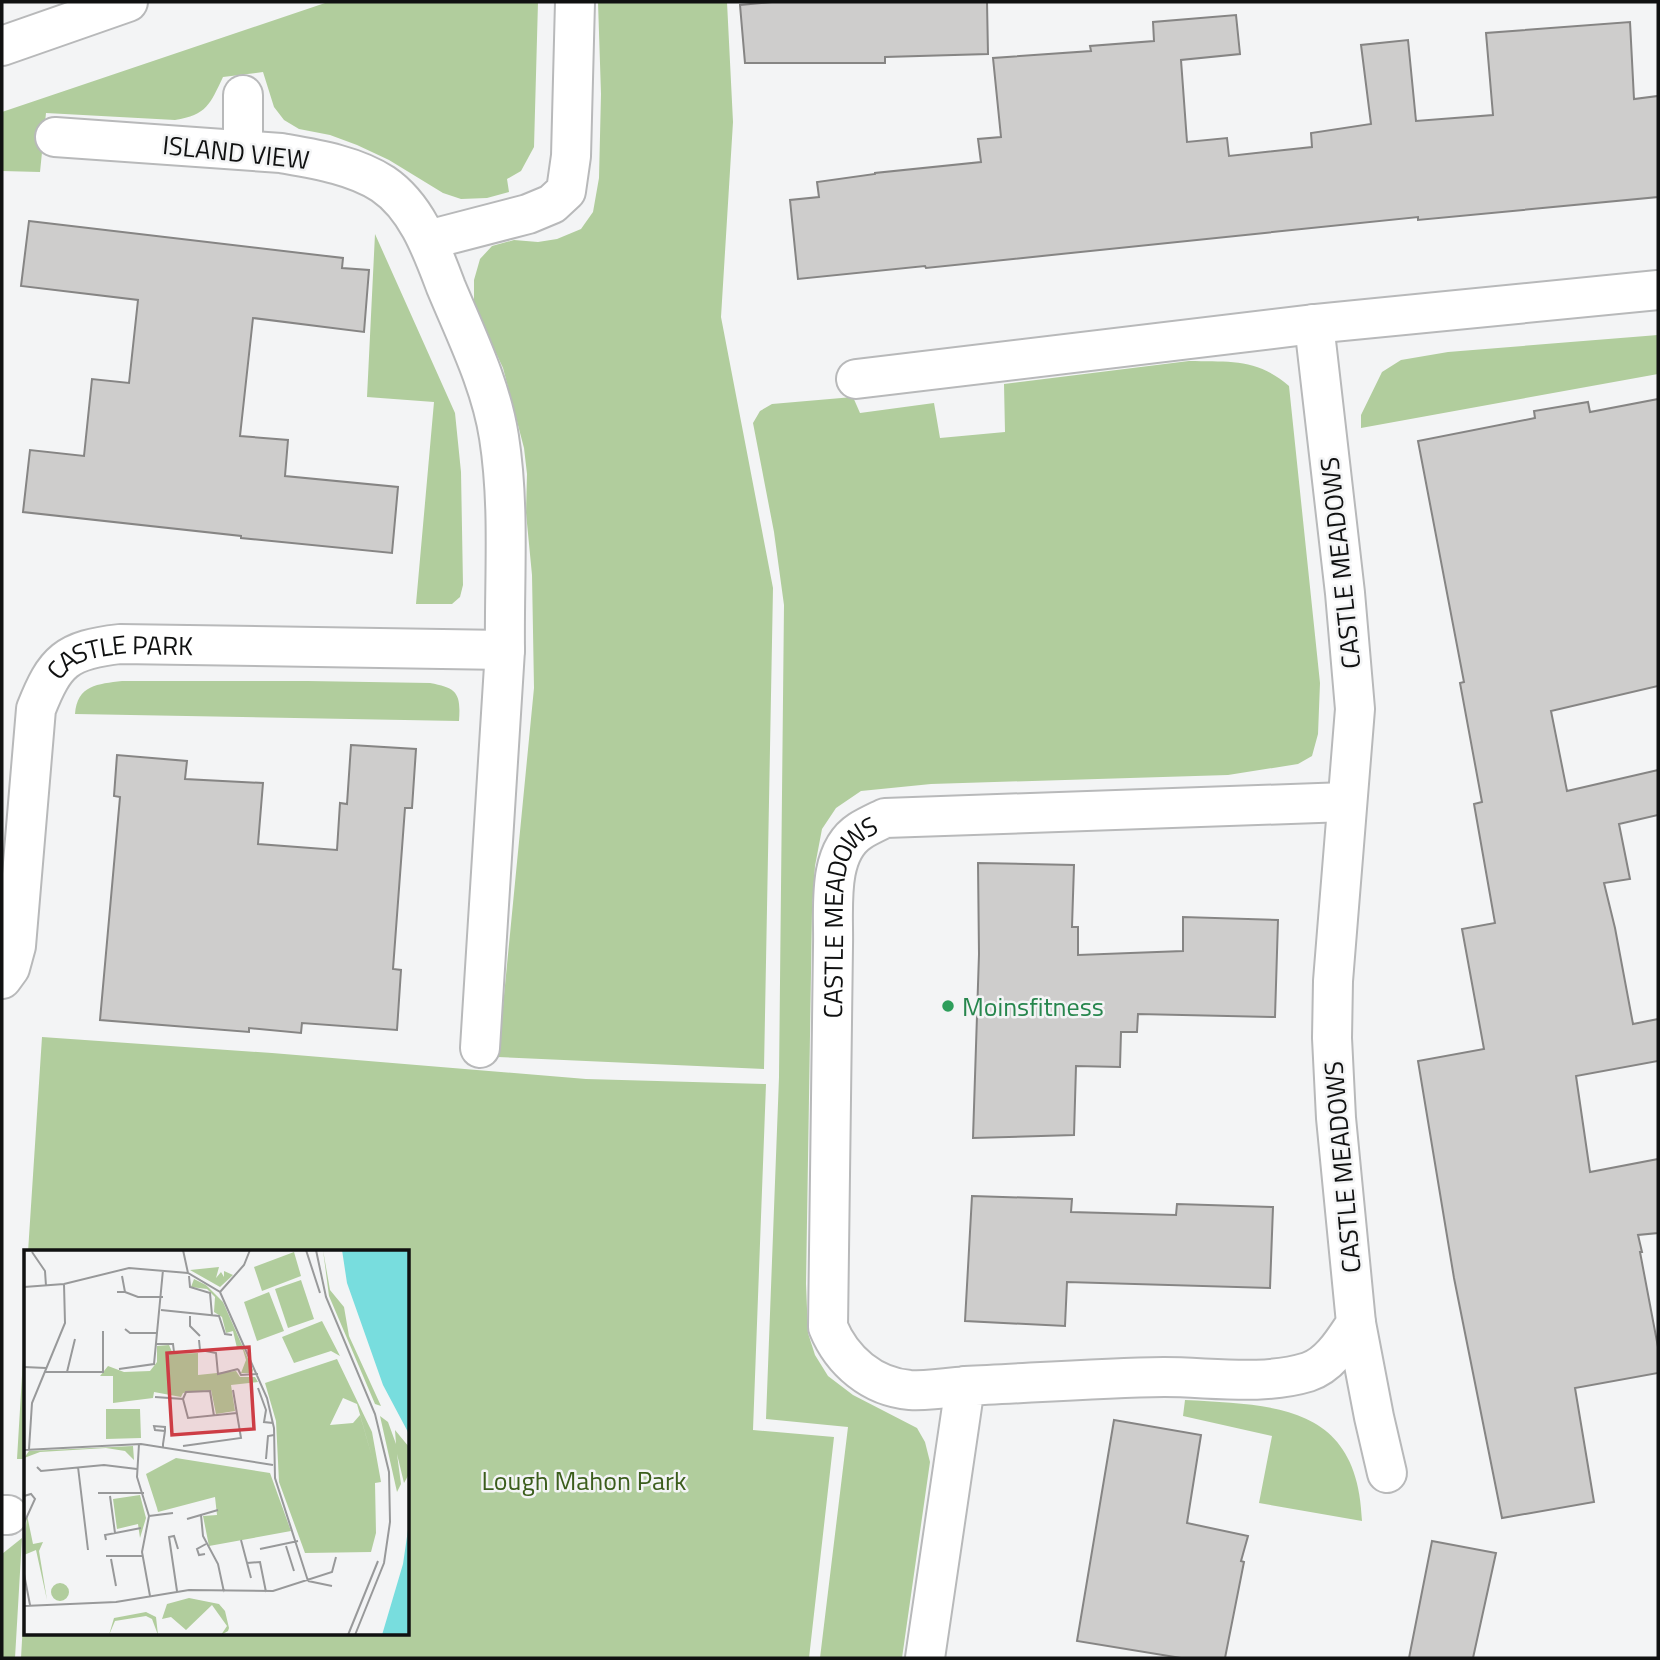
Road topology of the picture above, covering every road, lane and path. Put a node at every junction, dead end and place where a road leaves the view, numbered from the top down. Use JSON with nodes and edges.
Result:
{"nodes":[{"id":1,"x":128,"y":2,"type":"edge"},
{"id":2,"x":575,"y":2,"type":"edge"},
{"id":3,"x":2,"y":46,"type":"edge"},
{"id":4,"x":243,"y":95,"type":"dead end"},
{"id":5,"x":55,"y":137,"type":"dead end"},
{"id":6,"x":243,"y":150,"type":"junction"},
{"id":7,"x":428,"y":240,"type":"junction"},
{"id":8,"x":1658,"y":290,"type":"edge"},
{"id":9,"x":1314,"y":324,"type":"junction"},
{"id":10,"x":856,"y":379,"type":"dead end"},
{"id":11,"x":505,"y":650,"type":"junction"},
{"id":12,"x":1346,"y":802,"type":"junction"},
{"id":13,"x":2,"y":979,"type":"edge"},
{"id":14,"x":481,"y":1048,"type":"dead end"},
{"id":15,"x":1356,"y":1323,"type":"junction"},
{"id":16,"x":965,"y":1387,"type":"junction"},
{"id":17,"x":1387,"y":1473,"type":"dead end"},
{"id":18,"x":925,"y":1658,"type":"edge"}],
"edges":[{"from":1,"to":3,"type":"street"},
{"from":2,"to":7,"type":"street"},
{"from":4,"to":6,"type":"street"},
{"from":5,"to":6,"type":"street","name":"ISLAND VIEW"},
{"from":6,"to":7,"type":"street","name":"ISLAND VIEW"},
{"from":7,"to":11,"type":"street"},
{"from":8,"to":9,"type":"street"},
{"from":9,"to":10,"type":"street"},
{"from":9,"to":12,"type":"street","name":"CASTLE MEADOWS"},
{"from":11,"to":13,"type":"street","name":"CASTLE PARK"},
{"from":11,"to":14,"type":"street"},
{"from":12,"to":15,"type":"street","name":"CASTLE MEADOWS"},
{"from":12,"to":16,"type":"street","name":"CASTLE MEADOWS"},
{"from":15,"to":16,"type":"street","name":"CASTLE MEADOWS"},
{"from":15,"to":17,"type":"street","name":"CASTLE MEADOWS"},
{"from":16,"to":18,"type":"street"}]}
